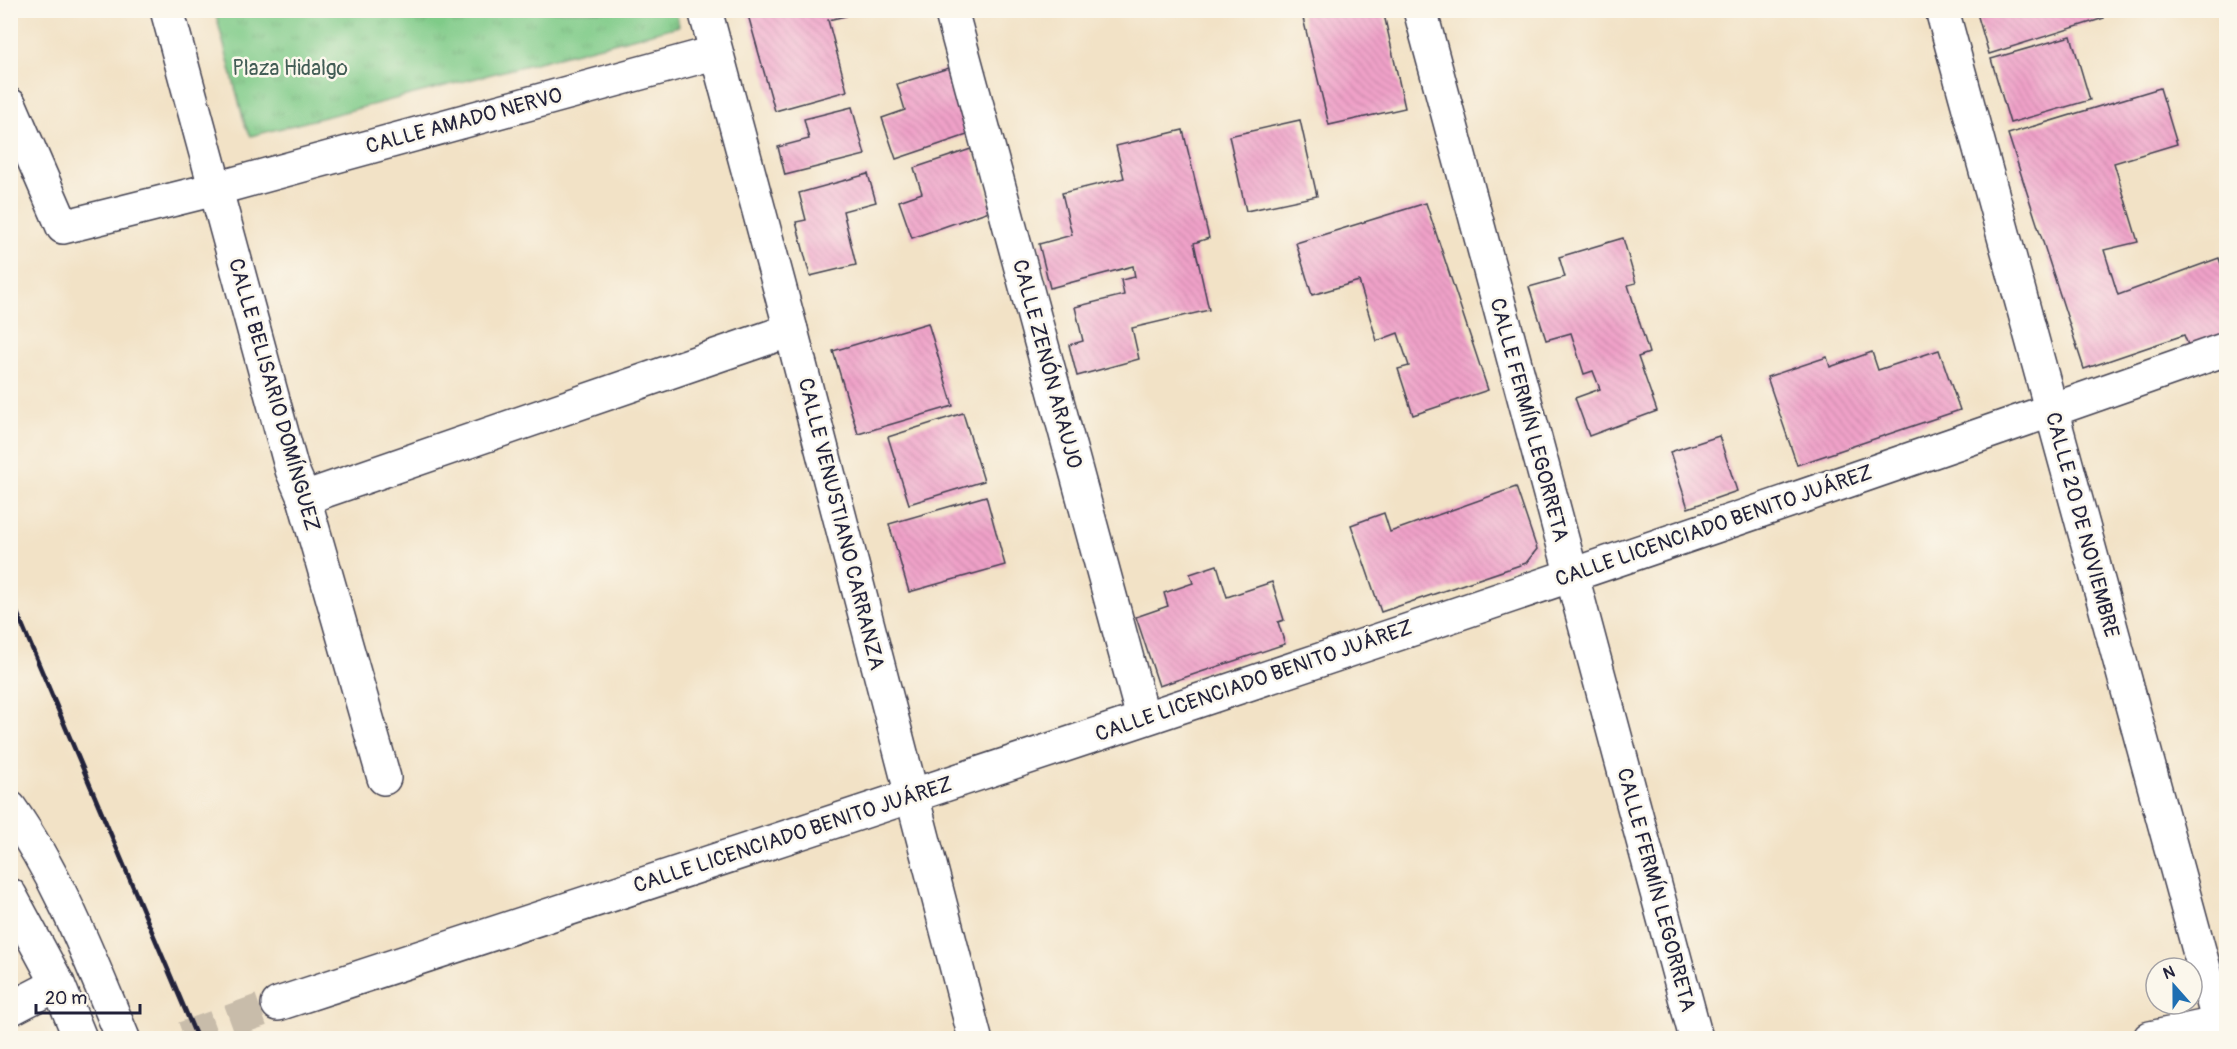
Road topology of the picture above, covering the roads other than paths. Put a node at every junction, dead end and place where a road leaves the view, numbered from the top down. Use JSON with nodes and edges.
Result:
{"nodes":[{"id":1,"x":167,"y":10,"type":"edge"},
{"id":2,"x":705,"y":10,"type":"edge"},
{"id":3,"x":951,"y":10,"type":"edge"},
{"id":4,"x":1420,"y":10,"type":"edge"},
{"id":5,"x":1942,"y":10,"type":"edge"},
{"id":6,"x":714,"y":52,"type":"junction"},
{"id":7,"x":10,"y":105,"type":"edge"},
{"id":8,"x":214,"y":189,"type":"junction"},
{"id":9,"x":791,"y":330,"type":"junction"},
{"id":10,"x":2226,"y":349,"type":"edge"},
{"id":11,"x":2051,"y":411,"type":"junction"},
{"id":12,"x":304,"y":498,"type":"junction"},
{"id":13,"x":1570,"y":575,"type":"junction"},
{"id":14,"x":1143,"y":717,"type":"junction"},
{"id":15,"x":384,"y":778,"type":"dead end"},
{"id":16,"x":911,"y":797,"type":"junction"},
{"id":17,"x":10,"y":808,"type":"edge"},
{"id":18,"x":10,"y":895,"type":"edge"},
{"id":19,"x":58,"y":984,"type":"junction"},
{"id":20,"x":278,"y":1004,"type":"tunnel mouth"},
{"id":21,"x":10,"y":1009,"type":"edge"},
{"id":22,"x":2223,"y":1028,"type":"edge"},
{"id":23,"x":80,"y":1038,"type":"edge"},
{"id":24,"x":123,"y":1038,"type":"edge"},
{"id":25,"x":975,"y":1038,"type":"edge"},
{"id":26,"x":1696,"y":1038,"type":"edge"},
{"id":27,"x":2150,"y":1038,"type":"edge"}],
"edges":[{"from":1,"to":8,"type":"street","name":"CALLE BELISARIO DOMÍNGUEZ"},
{"from":2,"to":6,"type":"street","name":"CALLE VENUSTIANO CARRANZA"},
{"from":3,"to":14,"type":"street","name":"CALLE ZENÓN ARAUJO"},
{"from":4,"to":13,"type":"street","name":"CALLE FERMÍN LEGORRETA"},
{"from":5,"to":11,"type":"street","name":"CALLE 20 DE NOVIEMBRE"},
{"from":6,"to":8,"type":"street","name":"CALLE AMADO NERVO"},
{"from":6,"to":9,"type":"street","name":"CALLE VENUSTIANO CARRANZA"},
{"from":7,"to":8,"type":"street","name":"CALLE AMADO NERVO"},
{"from":8,"to":12,"type":"street","name":"CALLE BELISARIO DOMÍNGUEZ"},
{"from":9,"to":12,"type":"street"},
{"from":9,"to":16,"type":"street","name":"CALLE VENUSTIANO CARRANZA"},
{"from":10,"to":11,"type":"street","name":"CALLE LICENCIADO BENITO JUÁREZ"},
{"from":11,"to":13,"type":"street","name":"CALLE LICENCIADO BENITO JUÁREZ"},
{"from":11,"to":22,"type":"street","name":"CALLE 20 DE NOVIEMBRE"},
{"from":12,"to":15,"type":"street","name":"CALLE BELISARIO DOMÍNGUEZ"},
{"from":13,"to":14,"type":"street","name":"CALLE LICENCIADO BENITO JUÁREZ"},
{"from":13,"to":26,"type":"street","name":"CALLE FERMÍN LEGORRETA"},
{"from":14,"to":16,"type":"street","name":"CALLE LICENCIADO BENITO JUÁREZ"},
{"from":16,"to":20,"type":"street","name":"CALLE LICENCIADO BENITO JUÁREZ"},
{"from":16,"to":25,"type":"street","name":"CALLE VENUSTIANO CARRANZA"},
{"from":17,"to":24,"type":"street"},
{"from":18,"to":19,"type":"street"},
{"from":19,"to":21,"type":"street"},
{"from":19,"to":23,"type":"street"},
{"from":22,"to":27,"type":"street"}]}
